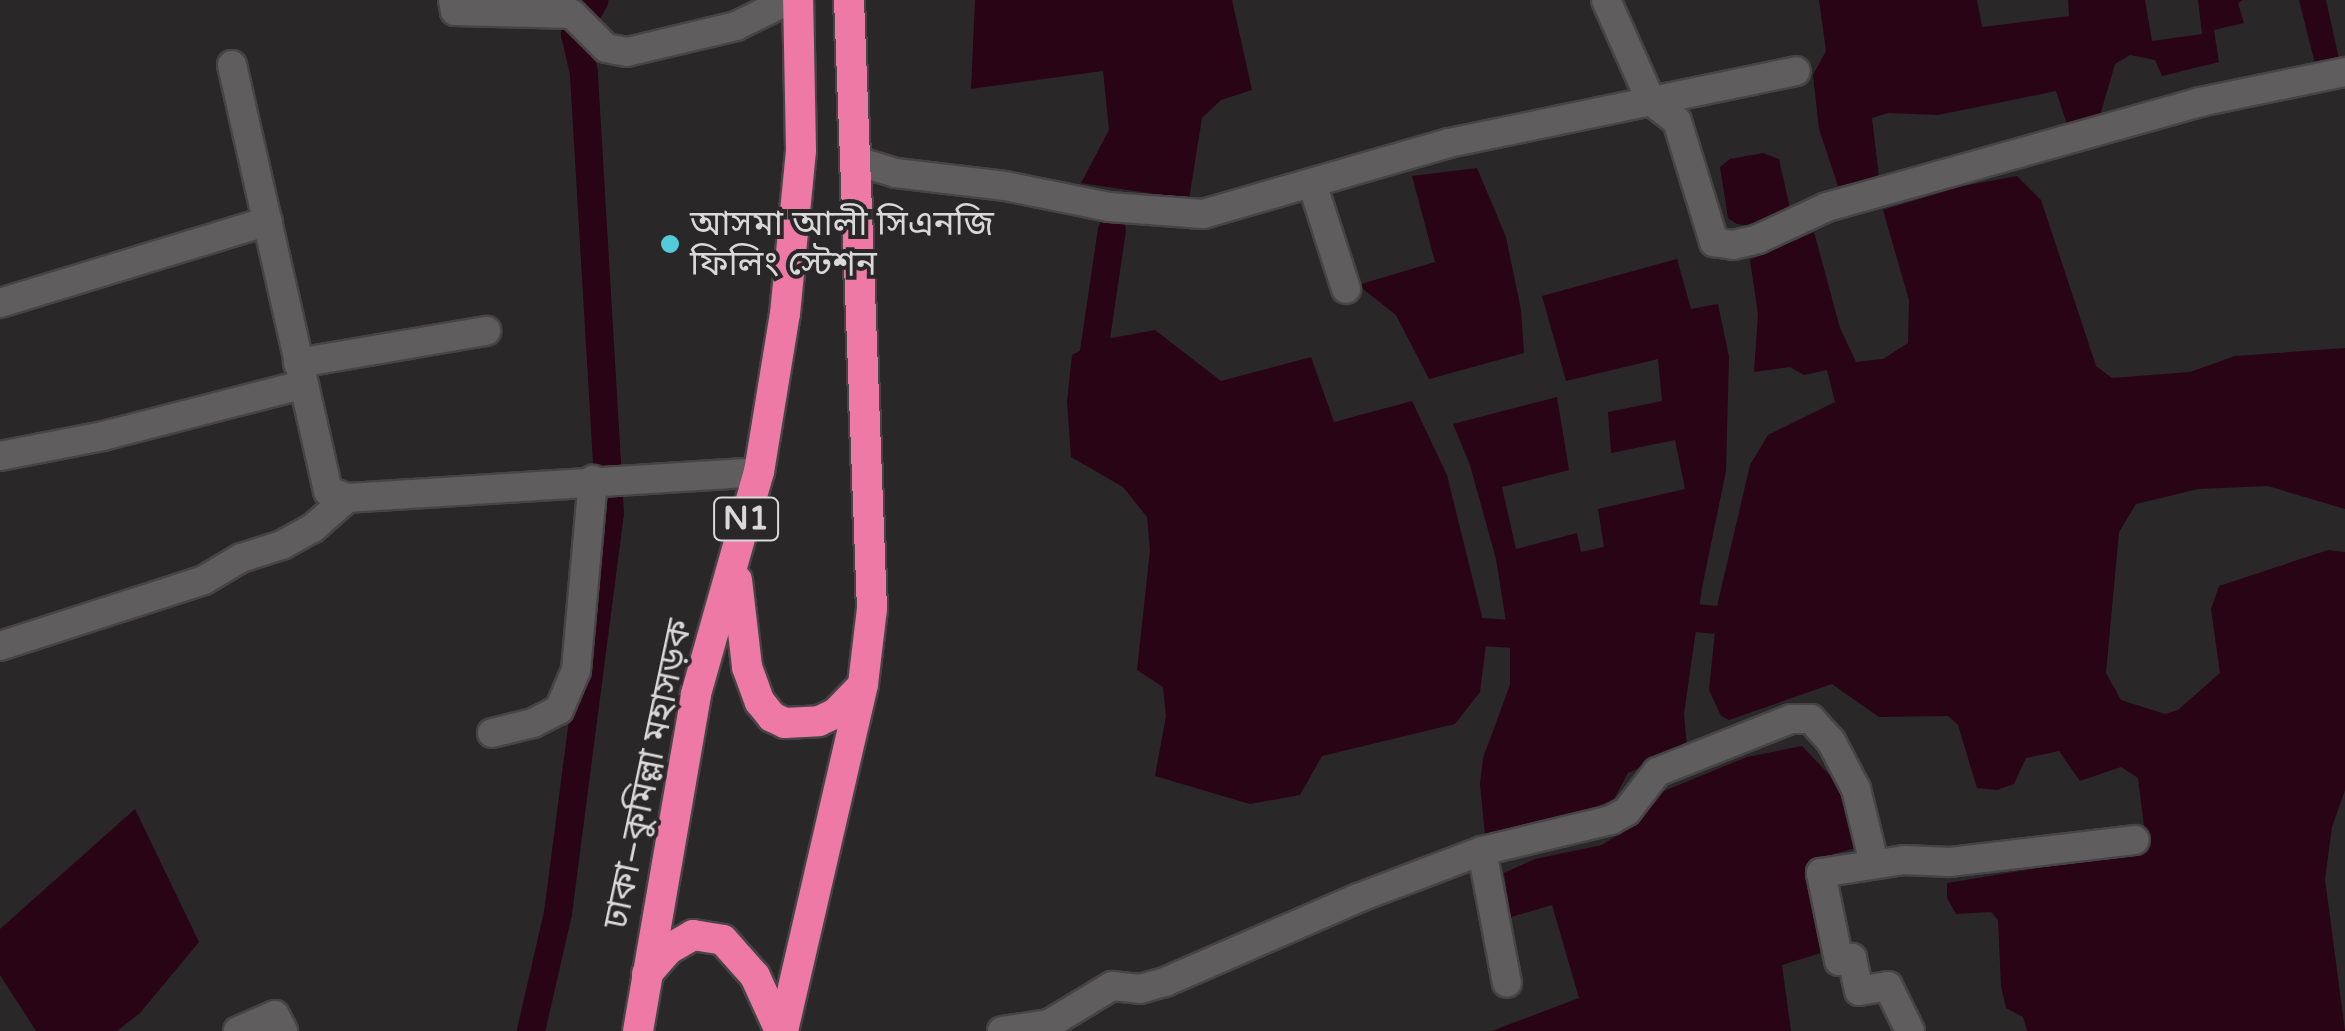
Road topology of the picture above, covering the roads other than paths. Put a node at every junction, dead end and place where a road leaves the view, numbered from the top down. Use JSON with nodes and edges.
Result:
{"nodes":[{"id":1,"x":453,"y":0,"type":"edge"},
{"id":2,"x":789,"y":0,"type":"edge"},
{"id":3,"x":798,"y":0,"type":"edge"},
{"id":4,"x":849,"y":0,"type":"edge"},
{"id":5,"x":1606,"y":0,"type":"edge"},
{"id":6,"x":232,"y":64,"type":"dead end"},
{"id":7,"x":1796,"y":71,"type":"dead end"},
{"id":8,"x":2345,"y":72,"type":"edge"},
{"id":9,"x":1651,"y":100,"type":"junction"},
{"id":10,"x":856,"y":161,"type":"junction"},
{"id":11,"x":1313,"y":186,"type":"junction"},
{"id":12,"x":268,"y":222,"type":"junction"},
{"id":13,"x":1346,"y":289,"type":"dead end"},
{"id":14,"x":0,"y":304,"type":"edge"},
{"id":15,"x":486,"y":331,"type":"dead end"},
{"id":16,"x":300,"y":374,"type":"junction"},
{"id":17,"x":0,"y":456,"type":"edge"},
{"id":18,"x":759,"y":472,"type":"junction"},
{"id":19,"x":593,"y":480,"type":"junction"},
{"id":20,"x":347,"y":498,"type":"junction"},
{"id":21,"x":735,"y":558,"type":"junction"},
{"id":22,"x":0,"y":646,"type":"edge"},
{"id":23,"x":864,"y":684,"type":"junction"},
{"id":24,"x":492,"y":734,"type":"dead end"},
{"id":25,"x":2135,"y":840,"type":"dead end"},
{"id":26,"x":1482,"y":850,"type":"junction"},
{"id":27,"x":1874,"y":863,"type":"junction"},
{"id":28,"x":646,"y":976,"type":"junction"},
{"id":29,"x":1507,"y":984,"type":"dead end"},
{"id":30,"x":238,"y":1031,"type":"edge"},
{"id":31,"x":283,"y":1031,"type":"edge"},
{"id":32,"x":638,"y":1031,"type":"edge"},
{"id":33,"x":782,"y":1031,"type":"edge"},
{"id":34,"x":1002,"y":1031,"type":"edge"},
{"id":35,"x":1910,"y":1031,"type":"edge"}],
"edges":[{"from":1,"to":2,"type":"street"},
{"from":3,"to":18,"type":"highway","name":"ঢাকা–কুমিল্লা মহাসড়ক","number":"N1"},
{"from":4,"to":10,"type":"highway"},
{"from":5,"to":9,"type":"street"},
{"from":6,"to":12,"type":"street"},
{"from":7,"to":9,"type":"street"},
{"from":8,"to":9,"type":"street"},
{"from":9,"to":11,"type":"street"},
{"from":10,"to":11,"type":"street"},
{"from":10,"to":23,"type":"highway"},
{"from":11,"to":13,"type":"street"},
{"from":12,"to":14,"type":"street"},
{"from":12,"to":16,"type":"street"},
{"from":15,"to":16,"type":"street"},
{"from":16,"to":17,"type":"street"},
{"from":16,"to":20,"type":"street"},
{"from":18,"to":19,"type":"street"},
{"from":18,"to":21,"type":"highway","name":"ঢাকা–কুমিল্লা মহাসড়ক","number":"N1"},
{"from":19,"to":20,"type":"street"},
{"from":19,"to":24,"type":"street"},
{"from":20,"to":22,"type":"street"},
{"from":21,"to":23,"type":"highway"},
{"from":21,"to":28,"type":"highway","name":"ঢাকা–কুমিল্লা মহাসড়ক","number":"N1"},
{"from":23,"to":33,"type":"highway"},
{"from":25,"to":27,"type":"street"},
{"from":26,"to":27,"type":"street"},
{"from":26,"to":29,"type":"street"},
{"from":26,"to":34,"type":"street"},
{"from":27,"to":35,"type":"street"},
{"from":28,"to":32,"type":"highway","name":"ঢাকা–কুমিল্লা মহাসড়ক","number":"N1"},
{"from":28,"to":33,"type":"highway"},
{"from":30,"to":31,"type":"street"}]}
